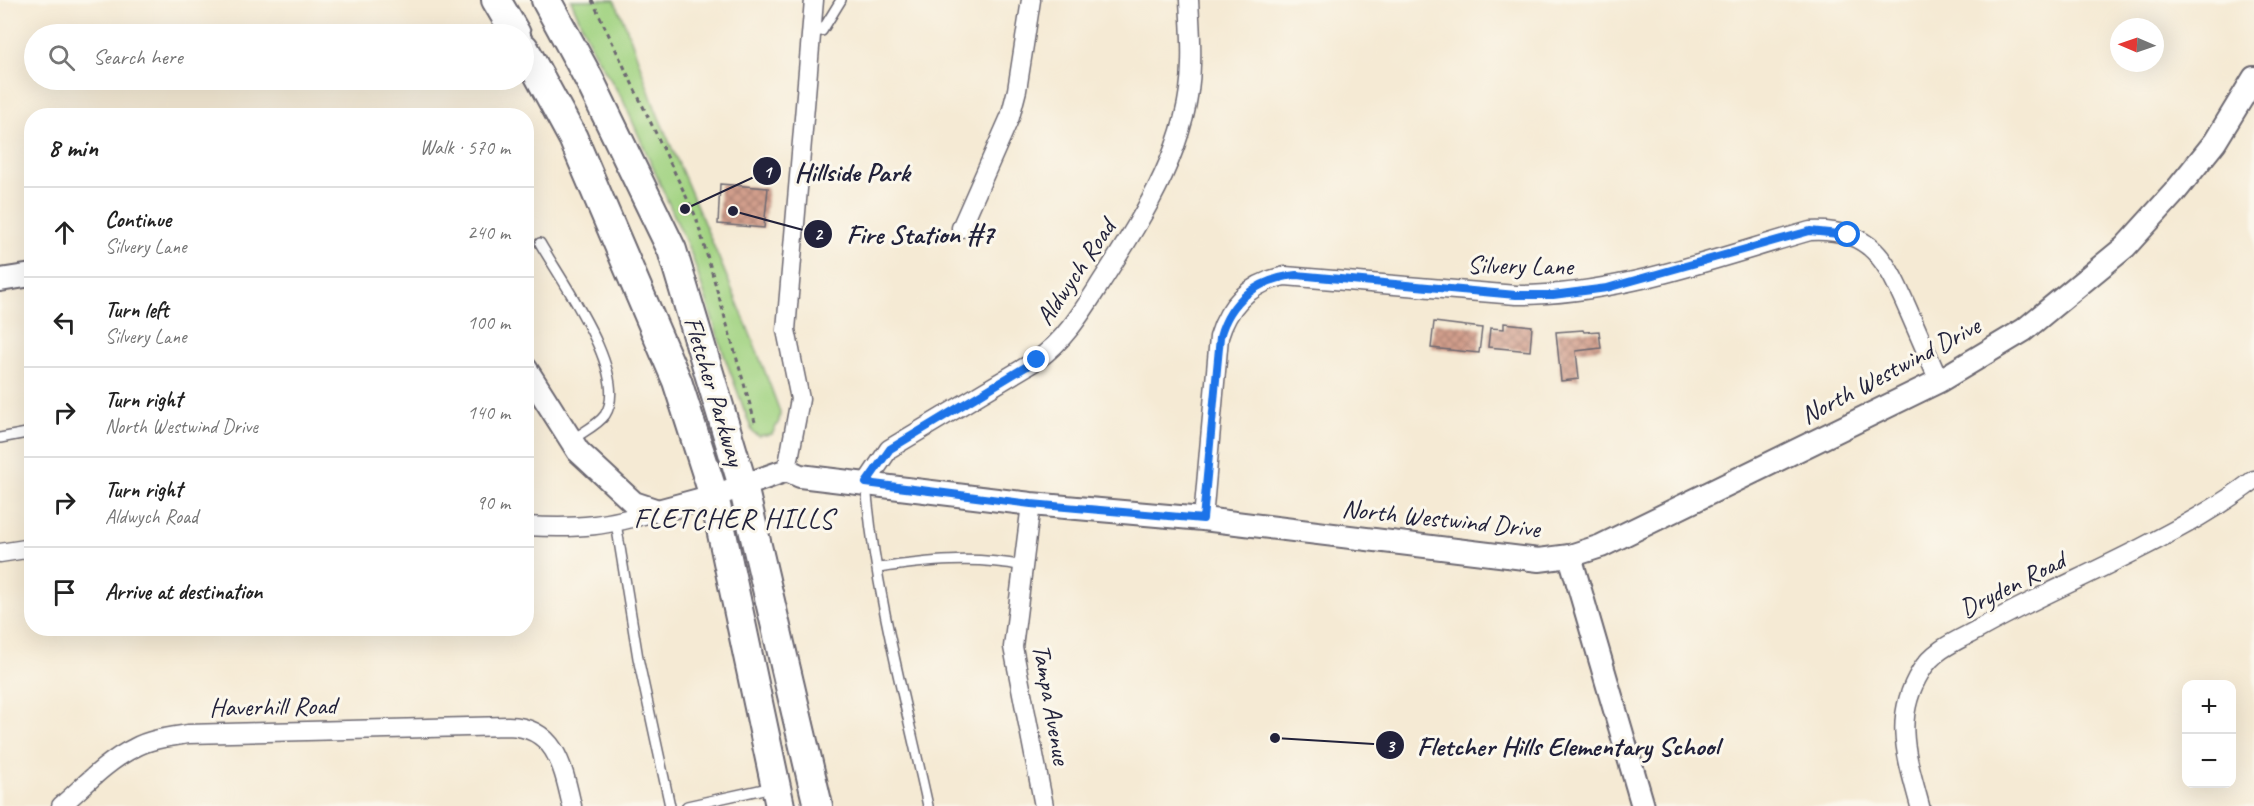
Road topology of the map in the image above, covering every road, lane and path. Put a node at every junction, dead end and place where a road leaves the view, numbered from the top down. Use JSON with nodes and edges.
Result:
{"nodes":[{"id":1,"x":496,"y":0,"type":"edge"},
{"id":2,"x":546,"y":0,"type":"edge"},
{"id":3,"x":591,"y":0,"type":"edge"},
{"id":4,"x":814,"y":0,"type":"edge"},
{"id":5,"x":841,"y":0,"type":"edge"},
{"id":6,"x":1031,"y":0,"type":"edge"},
{"id":7,"x":1189,"y":0,"type":"edge"},
{"id":8,"x":510,"y":24,"type":"edge"},
{"id":9,"x":811,"y":32,"type":"junction"},
{"id":10,"x":534,"y":66,"type":"edge"},
{"id":11,"x":2254,"y":78,"type":"edge"},
{"id":12,"x":961,"y":228,"type":"dead end"},
{"id":13,"x":540,"y":243,"type":"dead end"},
{"id":14,"x":24,"y":276,"type":"edge"},
{"id":15,"x":0,"y":280,"type":"edge"},
{"id":16,"x":534,"y":381,"type":"edge"},
{"id":17,"x":1939,"y":381,"type":"junction"},
{"id":18,"x":755,"y":422,"type":"dead end"},
{"id":19,"x":24,"y":434,"type":"edge"},
{"id":20,"x":0,"y":438,"type":"edge"},
{"id":21,"x":572,"y":440,"type":"junction"},
{"id":22,"x":787,"y":470,"type":"junction"},
{"id":23,"x":2254,"y":480,"type":"edge"},
{"id":24,"x":866,"y":483,"type":"junction"},
{"id":25,"x":743,"y":486,"type":"junction"},
{"id":26,"x":714,"y":496,"type":"junction"},
{"id":27,"x":1031,"y":504,"type":"junction"},
{"id":28,"x":658,"y":511,"type":"junction"},
{"id":29,"x":1203,"y":519,"type":"junction"},
{"id":30,"x":616,"y":523,"type":"junction"},
{"id":31,"x":534,"y":527,"type":"edge"},
{"id":32,"x":24,"y":549,"type":"edge"},
{"id":33,"x":0,"y":553,"type":"edge"},
{"id":34,"x":1570,"y":556,"type":"junction"},
{"id":35,"x":1023,"y":566,"type":"junction"},
{"id":36,"x":879,"y":568,"type":"junction"},
{"id":37,"x":778,"y":796,"type":"edge"},
{"id":38,"x":61,"y":806,"type":"edge"},
{"id":39,"x":572,"y":806,"type":"edge"},
{"id":40,"x":670,"y":806,"type":"edge"},
{"id":41,"x":687,"y":806,"type":"edge"},
{"id":42,"x":818,"y":806,"type":"edge"},
{"id":43,"x":928,"y":806,"type":"edge"},
{"id":44,"x":1044,"y":806,"type":"edge"},
{"id":45,"x":1643,"y":806,"type":"edge"},
{"id":46,"x":1920,"y":806,"type":"edge"}],
"edges":[{"from":1,"to":8,"type":"main road"},
{"from":2,"to":25,"type":"main road","name":"Fletcher Parkway"},
{"from":3,"to":18,"type":"path"},
{"from":4,"to":9,"type":"street"},
{"from":5,"to":9,"type":"lane"},
{"from":6,"to":12,"type":"street"},
{"from":7,"to":24,"type":"street","name":"Aldwych Road"},
{"from":9,"to":22,"type":"street"},
{"from":10,"to":26,"type":"main road","name":"Fletcher Parkway"},
{"from":11,"to":17,"type":"street","name":"North Westwind Drive"},
{"from":13,"to":21,"type":"lane"},
{"from":14,"to":15,"type":"street"},
{"from":16,"to":21,"type":"street"},
{"from":17,"to":29,"type":"street","name":"Silvery Lane"},
{"from":17,"to":34,"type":"street","name":"North Westwind Drive"},
{"from":19,"to":20,"type":"lane"},
{"from":21,"to":28,"type":"street"},
{"from":22,"to":24,"type":"street","name":"North Westwind Drive"},
{"from":22,"to":25,"type":"street"},
{"from":23,"to":46,"type":"street","name":"Dryden Road"},
{"from":24,"to":27,"type":"street","name":"North Westwind Drive"},
{"from":24,"to":36,"type":"lane"},
{"from":25,"to":26,"type":"street"},
{"from":25,"to":42,"type":"main road","name":"Fletcher Parkway"},
{"from":26,"to":28,"type":"street"},
{"from":26,"to":37,"type":"main road","name":"Fletcher Parkway"},
{"from":27,"to":29,"type":"street","name":"North Westwind Drive"},
{"from":27,"to":35,"type":"street","name":"Tampa Avenue"},
{"from":28,"to":30,"type":"street"},
{"from":29,"to":34,"type":"street","name":"North Westwind Drive"},
{"from":30,"to":31,"type":"street"},
{"from":30,"to":40,"type":"lane"},
{"from":32,"to":33,"type":"street"},
{"from":34,"to":45,"type":"street"},
{"from":35,"to":36,"type":"lane"},
{"from":35,"to":44,"type":"street","name":"Tampa Avenue"},
{"from":36,"to":43,"type":"lane"},
{"from":37,"to":41,"type":"lane"},
{"from":38,"to":39,"type":"street","name":"Haverhill Road"}]}
